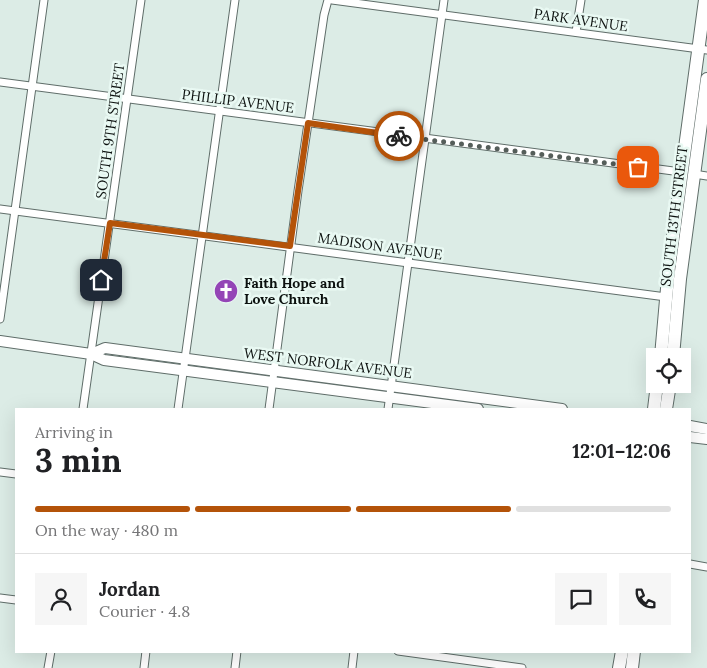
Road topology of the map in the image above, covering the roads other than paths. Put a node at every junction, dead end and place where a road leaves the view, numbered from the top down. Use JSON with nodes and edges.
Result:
{"nodes":[{"id":1,"x":44,"y":0,"type":"edge"},
{"id":2,"x":141,"y":0,"type":"edge"},
{"id":3,"x":235,"y":0,"type":"edge"},
{"id":4,"x":330,"y":0,"type":"edge"},
{"id":5,"x":444,"y":0,"type":"edge"},
{"id":6,"x":580,"y":0,"type":"edge"},
{"id":7,"x":705,"y":0,"type":"edge"},
{"id":8,"x":442,"y":14,"type":"junction"},
{"id":9,"x":576,"y":32,"type":"junction"},
{"id":10,"x":703,"y":49,"type":"edge"},
{"id":11,"x":707,"y":79,"type":"edge"},
{"id":12,"x":0,"y":82,"type":"edge"},
{"id":13,"x":32,"y":86,"type":"junction"},
{"id":14,"x":126,"y":99,"type":"junction"},
{"id":15,"x":219,"y":112,"type":"junction"},
{"id":16,"x":308,"y":123,"type":"junction"},
{"id":17,"x":424,"y":139,"type":"junction"},
{"id":18,"x":694,"y":174,"type":"edge"},
{"id":19,"x":0,"y":209,"type":"edge"},
{"id":20,"x":15,"y":212,"type":"junction"},
{"id":21,"x":110,"y":223,"type":"junction"},
{"id":22,"x":202,"y":236,"type":"junction"},
{"id":23,"x":290,"y":246,"type":"junction"},
{"id":24,"x":407,"y":263,"type":"junction"},
{"id":25,"x":666,"y":297,"type":"junction"},
{"id":26,"x":0,"y":319,"type":"edge"},
{"id":27,"x":0,"y":341,"type":"edge"},
{"id":28,"x":662,"y":348,"type":"edge"},
{"id":29,"x":674,"y":348,"type":"edge"},
{"id":30,"x":91,"y":354,"type":"junction"},
{"id":31,"x":185,"y":358,"type":"junction"},
{"id":32,"x":273,"y":370,"type":"junction"},
{"id":33,"x":183,"y":371,"type":"junction"},
{"id":34,"x":272,"y":382,"type":"junction"},
{"id":35,"x":390,"y":386,"type":"junction"},
{"id":36,"x":656,"y":393,"type":"edge"},
{"id":37,"x":669,"y":393,"type":"edge"},
{"id":38,"x":389,"y":398,"type":"junction"},
{"id":39,"x":83,"y":408,"type":"edge"},
{"id":40,"x":178,"y":408,"type":"edge"},
{"id":41,"x":269,"y":408,"type":"edge"},
{"id":42,"x":388,"y":408,"type":"edge"},
{"id":43,"x":470,"y":408,"type":"edge"},
{"id":44,"x":555,"y":408,"type":"edge"},
{"id":45,"x":654,"y":408,"type":"edge"},
{"id":46,"x":666,"y":408,"type":"edge"},
{"id":47,"x":691,"y":426,"type":"edge"},
{"id":48,"x":707,"y":428,"type":"edge"},
{"id":49,"x":691,"y":437,"type":"edge"},
{"id":50,"x":707,"y":439,"type":"edge"},
{"id":51,"x":0,"y":472,"type":"edge"},
{"id":52,"x":15,"y":474,"type":"edge"},
{"id":53,"x":691,"y":564,"type":"edge"},
{"id":54,"x":707,"y":567,"type":"edge"},
{"id":55,"x":0,"y":598,"type":"edge"},
{"id":56,"x":15,"y":600,"type":"edge"},
{"id":57,"x":51,"y":653,"type":"edge"},
{"id":58,"x":146,"y":653,"type":"edge"},
{"id":59,"x":237,"y":653,"type":"edge"},
{"id":60,"x":354,"y":653,"type":"edge"},
{"id":61,"x":413,"y":653,"type":"edge"},
{"id":62,"x":622,"y":653,"type":"edge"},
{"id":63,"x":634,"y":653,"type":"edge"},
{"id":64,"x":48,"y":668,"type":"edge"},
{"id":65,"x":144,"y":668,"type":"edge"},
{"id":66,"x":235,"y":668,"type":"edge"},
{"id":67,"x":352,"y":668,"type":"edge"},
{"id":68,"x":522,"y":668,"type":"edge"},
{"id":69,"x":619,"y":668,"type":"edge"},
{"id":70,"x":632,"y":668,"type":"edge"}],
"edges":[{"from":1,"to":13,"type":"street"},
{"from":2,"to":14,"type":"street","name":"SOUTH 9TH STREET"},
{"from":3,"to":15,"type":"street"},
{"from":4,"to":8,"type":"street","name":"PARK AVENUE"},
{"from":4,"to":16,"type":"street"},
{"from":5,"to":8,"type":"street"},
{"from":6,"to":9,"type":"street"},
{"from":7,"to":10,"type":"highway","name":"SOUTH 13TH STREET"},
{"from":8,"to":9,"type":"street","name":"PARK AVENUE"},
{"from":8,"to":17,"type":"street"},
{"from":9,"to":10,"type":"street","name":"PARK AVENUE"},
{"from":10,"to":18,"type":"highway","name":"SOUTH 13TH STREET"},
{"from":11,"to":18,"type":"highway","name":"SOUTH 13TH STREET"},
{"from":12,"to":13,"type":"street","name":"PHILLIP AVENUE"},
{"from":13,"to":14,"type":"street","name":"PHILLIP AVENUE"},
{"from":13,"to":20,"type":"street"},
{"from":14,"to":15,"type":"street","name":"PHILLIP AVENUE"},
{"from":14,"to":21,"type":"street","name":"SOUTH 9TH STREET"},
{"from":15,"to":16,"type":"street","name":"PHILLIP AVENUE"},
{"from":15,"to":22,"type":"street"},
{"from":16,"to":17,"type":"street","name":"PHILLIP AVENUE"},
{"from":16,"to":23,"type":"street"},
{"from":17,"to":18,"type":"street","name":"PHILLIP AVENUE"},
{"from":17,"to":24,"type":"street"},
{"from":18,"to":25,"type":"highway","name":"SOUTH 13TH STREET"},
{"from":18,"to":29,"type":"highway","name":"SOUTH 13TH STREET"},
{"from":19,"to":20,"type":"street","name":"MADISON AVENUE"},
{"from":20,"to":21,"type":"street","name":"MADISON AVENUE"},
{"from":20,"to":26,"type":"street"},
{"from":21,"to":22,"type":"street","name":"MADISON AVENUE"},
{"from":21,"to":30,"type":"street","name":"SOUTH 9TH STREET"},
{"from":22,"to":23,"type":"street","name":"MADISON AVENUE"},
{"from":22,"to":31,"type":"street"},
{"from":23,"to":24,"type":"street","name":"MADISON AVENUE"},
{"from":23,"to":32,"type":"street"},
{"from":24,"to":25,"type":"street","name":"MADISON AVENUE"},
{"from":24,"to":35,"type":"street"},
{"from":25,"to":28,"type":"highway","name":"SOUTH 13TH STREET"},
{"from":27,"to":30,"type":"main road","name":"WEST NORFOLK AVENUE"},
{"from":30,"to":31,"type":"main road","name":"WEST NORFOLK AVENUE"},
{"from":30,"to":33,"type":"main road","name":"WEST NORFOLK AVENUE"},
{"from":30,"to":39,"type":"street","name":"SOUTH 9TH STREET"},
{"from":31,"to":32,"type":"main road","name":"WEST NORFOLK AVENUE"},
{"from":31,"to":33,"type":"street"},
{"from":32,"to":34,"type":"street"},
{"from":32,"to":35,"type":"main road","name":"WEST NORFOLK AVENUE"},
{"from":33,"to":34,"type":"main road","name":"WEST NORFOLK AVENUE"},
{"from":33,"to":40,"type":"street"},
{"from":34,"to":38,"type":"main road","name":"WEST NORFOLK AVENUE"},
{"from":34,"to":41,"type":"street"},
{"from":35,"to":38,"type":"street"},
{"from":35,"to":44,"type":"main road","name":"WEST NORFOLK AVENUE"},
{"from":36,"to":45,"type":"highway"},
{"from":37,"to":46,"type":"highway"},
{"from":38,"to":42,"type":"street"},
{"from":38,"to":43,"type":"main road","name":"WEST NORFOLK AVENUE"},
{"from":47,"to":48,"type":"main road"},
{"from":49,"to":50,"type":"main road"},
{"from":51,"to":52,"type":"street"},
{"from":53,"to":54,"type":"street"},
{"from":55,"to":56,"type":"street"},
{"from":57,"to":64,"type":"street"},
{"from":58,"to":65,"type":"street"},
{"from":59,"to":66,"type":"street"},
{"from":60,"to":67,"type":"street"},
{"from":61,"to":68,"type":"street"},
{"from":62,"to":69,"type":"highway"},
{"from":63,"to":70,"type":"highway"}]}
